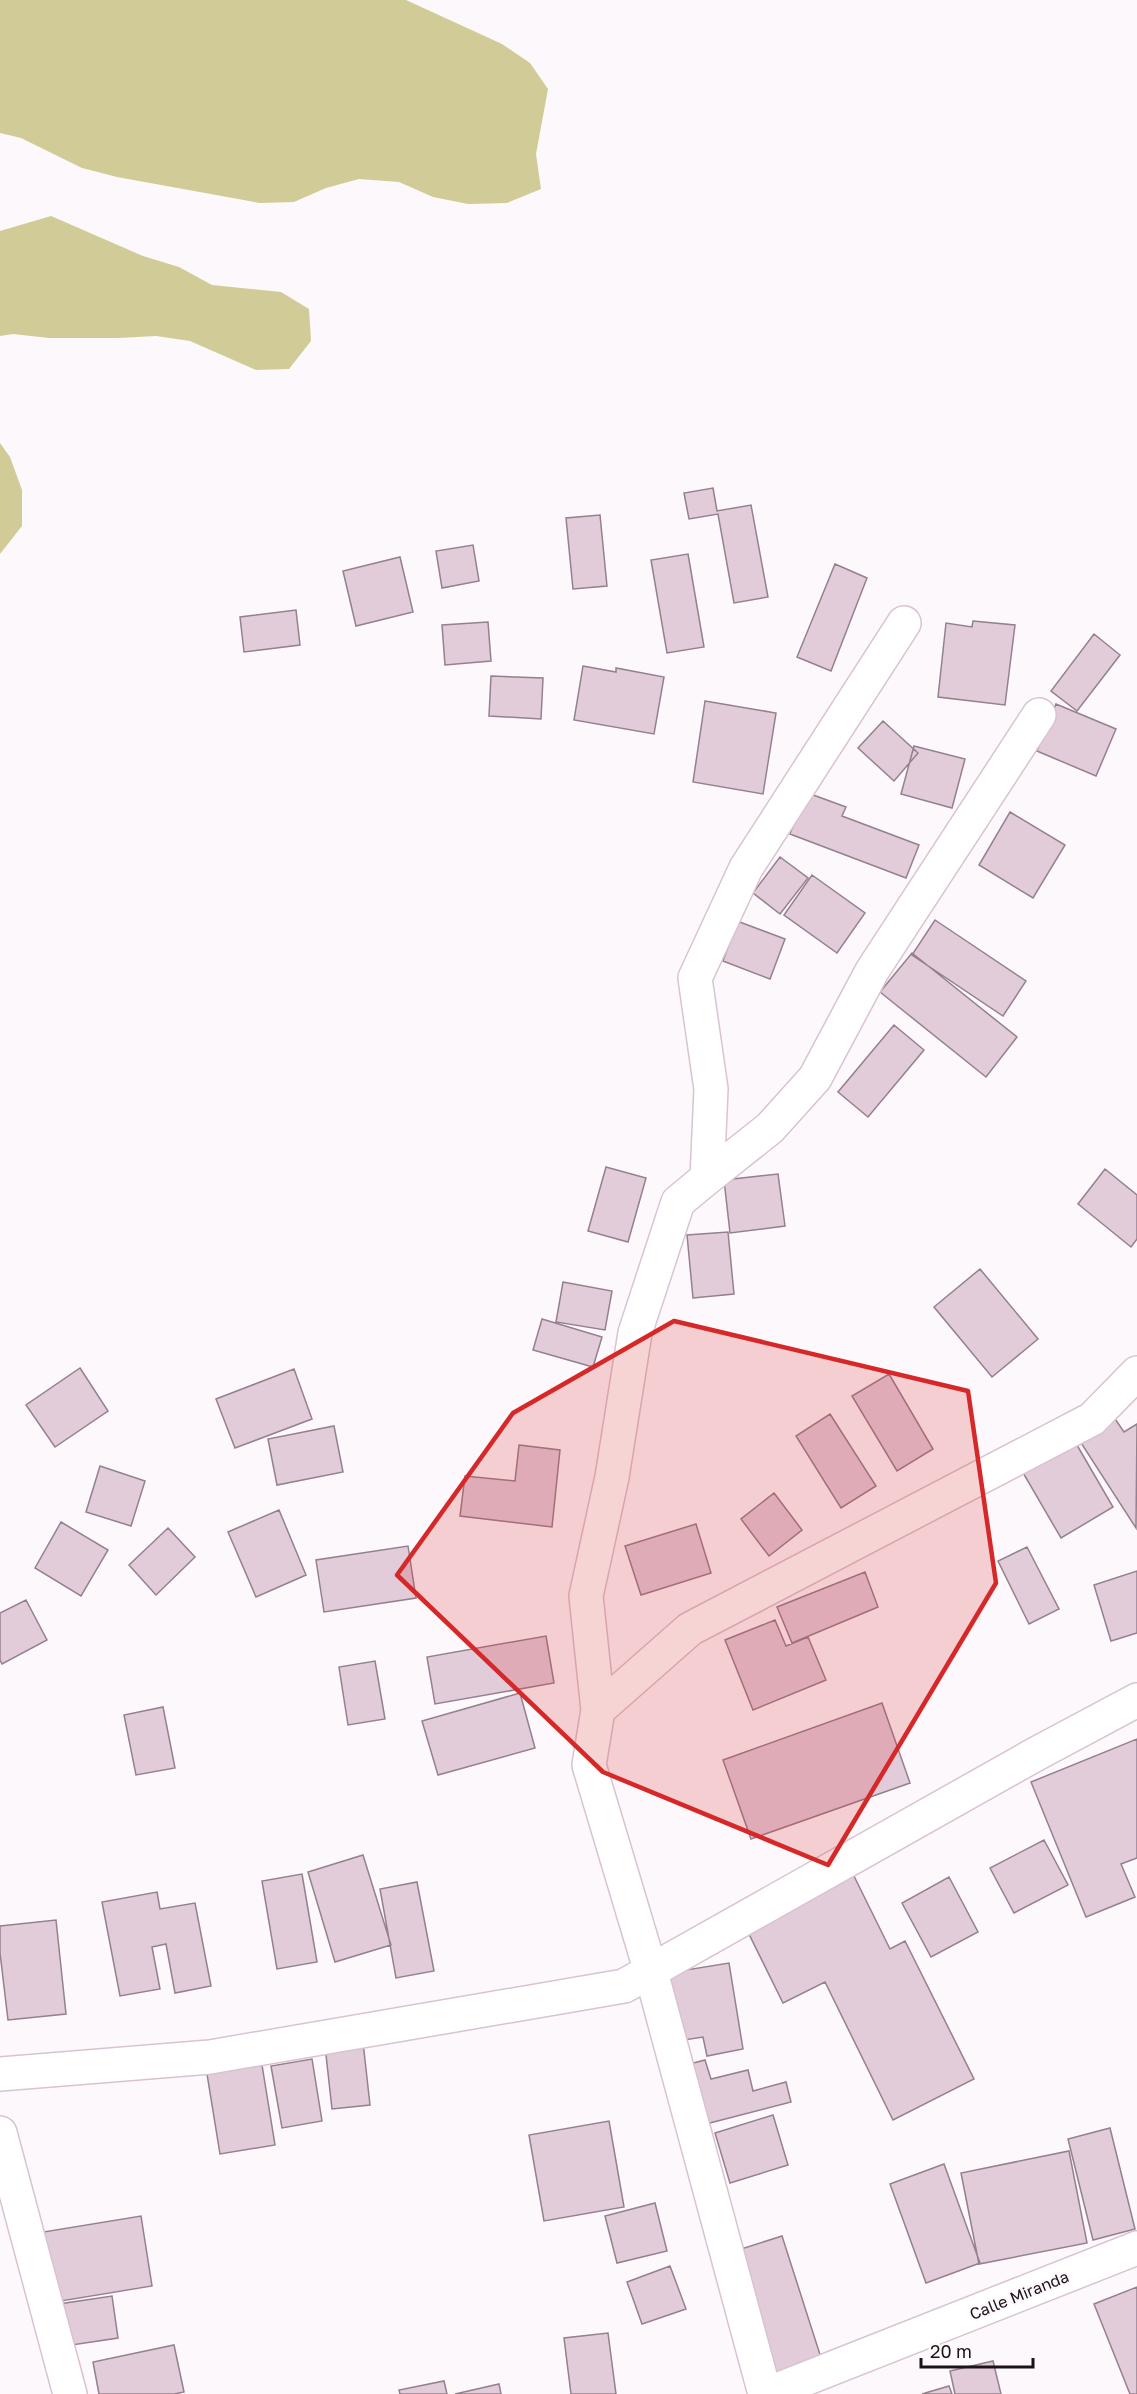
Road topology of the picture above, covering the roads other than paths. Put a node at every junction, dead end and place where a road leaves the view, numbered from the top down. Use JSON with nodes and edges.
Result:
{"nodes":[{"id":1,"x":904,"y":622,"type":"dead end"},
{"id":2,"x":1039,"y":715,"type":"dead end"},
{"id":3,"x":707,"y":1178,"type":"junction"},
{"id":4,"x":1137,"y":1373,"type":"edge"},
{"id":5,"x":1137,"y":1700,"type":"edge"},
{"id":6,"x":598,"y":1710,"type":"junction"},
{"id":7,"x":651,"y":1972,"type":"junction"},
{"id":8,"x":0,"y":2074,"type":"edge"},
{"id":9,"x":0,"y":2133,"type":"edge"},
{"id":10,"x":1137,"y":2248,"type":"edge"},
{"id":11,"x":70,"y":2394,"type":"edge"},
{"id":12,"x":766,"y":2394,"type":"edge"}],
"edges":[{"from":1,"to":3,"type":"street"},
{"from":2,"to":3,"type":"street"},
{"from":3,"to":6,"type":"street"},
{"from":4,"to":6,"type":"street"},
{"from":5,"to":7,"type":"street"},
{"from":6,"to":7,"type":"street"},
{"from":7,"to":8,"type":"street"},
{"from":7,"to":12,"type":"street"},
{"from":9,"to":11,"type":"street"},
{"from":10,"to":12,"type":"street","name":"Calle Miranda"}]}
